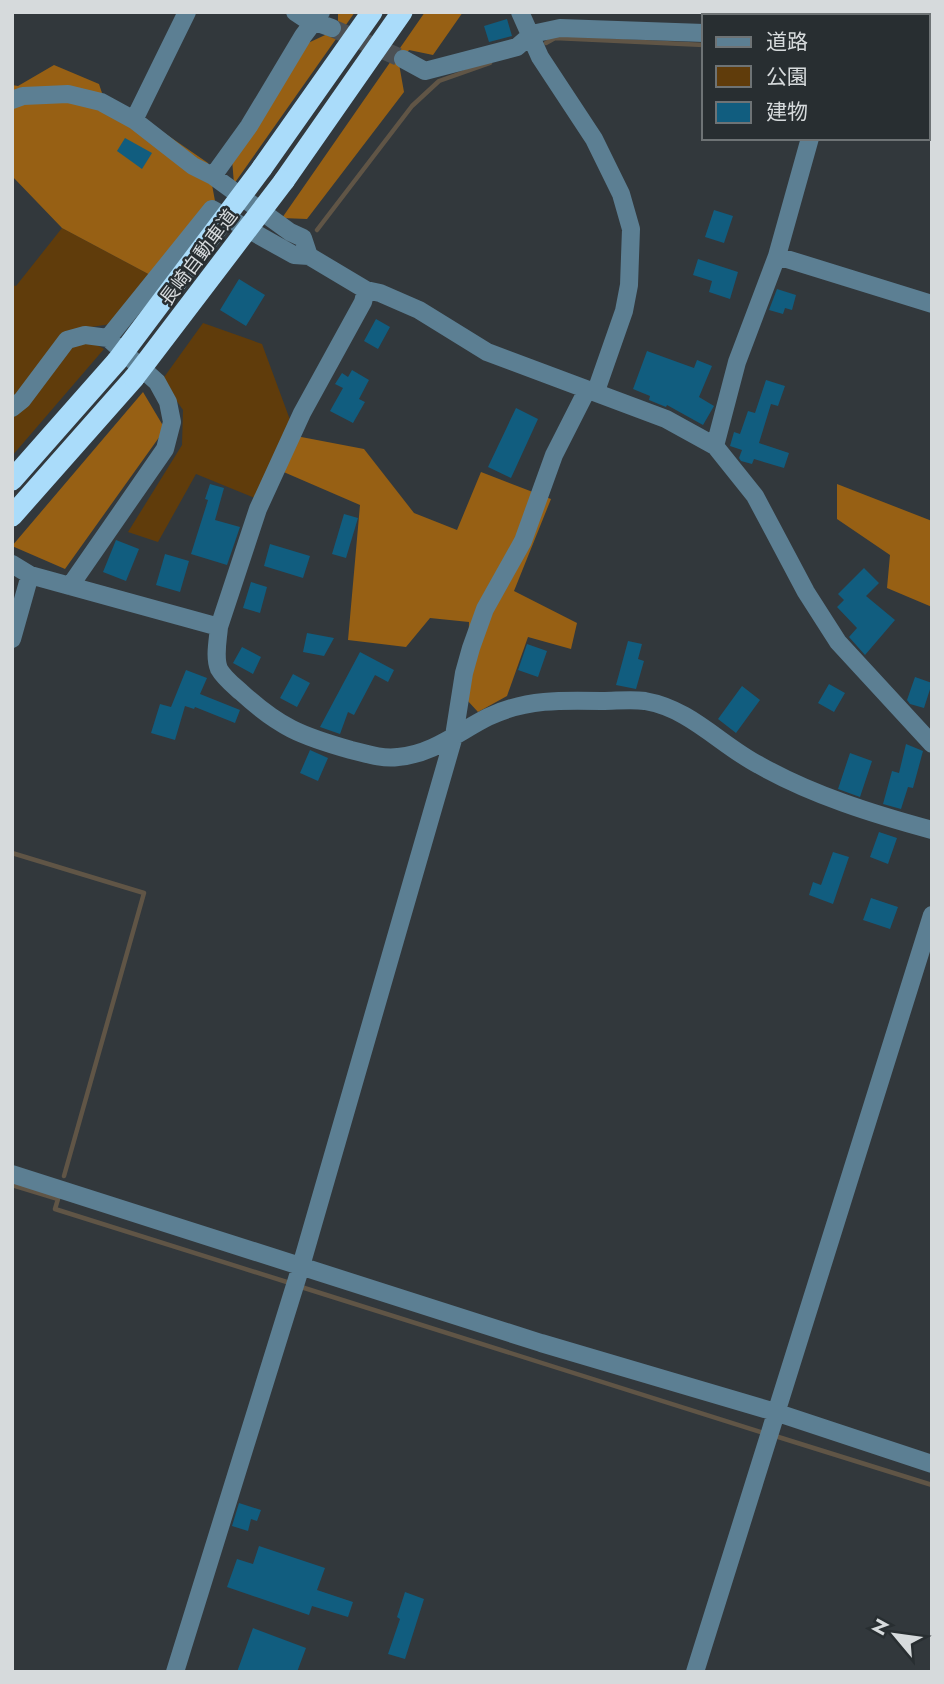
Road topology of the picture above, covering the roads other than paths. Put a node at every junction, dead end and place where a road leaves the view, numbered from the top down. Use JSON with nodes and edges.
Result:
{"nodes":[{"id":1,"x":187,"y":12,"type":"edge"},
{"id":2,"x":295,"y":12,"type":"edge"},
{"id":3,"x":372,"y":12,"type":"edge"},
{"id":4,"x":402,"y":12,"type":"edge"},
{"id":5,"x":520,"y":12,"type":"edge"},
{"id":6,"x":323,"y":20,"type":"edge"},
{"id":7,"x":702,"y":33,"type":"edge"},
{"id":8,"x":532,"y":34,"type":"junction"},
{"id":9,"x":403,"y":59,"type":"tunnel mouth"},
{"id":10,"x":12,"y":100,"type":"edge"},
{"id":11,"x":134,"y":120,"type":"junction"},
{"id":12,"x":809,"y":140,"type":"edge"},
{"id":13,"x":214,"y":176,"type":"junction"},
{"id":14,"x":309,"y":256,"type":"junction"},
{"id":15,"x":776,"y":256,"type":"junction"},
{"id":16,"x":366,"y":290,"type":"junction"},
{"id":17,"x":932,"y":304,"type":"edge"},
{"id":18,"x":108,"y":338,"type":"junction"},
{"id":19,"x":592,"y":391,"type":"junction"},
{"id":20,"x":12,"y":408,"type":"edge"},
{"id":21,"x":715,"y":446,"type":"junction"},
{"id":22,"x":12,"y":480,"type":"edge"},
{"id":23,"x":12,"y":516,"type":"edge"},
{"id":24,"x":12,"y":564,"type":"edge"},
{"id":25,"x":30,"y":575,"type":"junction"},
{"id":26,"x":70,"y":586,"type":"junction"},
{"id":27,"x":219,"y":627,"type":"junction"},
{"id":28,"x":12,"y":639,"type":"edge"},
{"id":29,"x":454,"y":736,"type":"junction"},
{"id":30,"x":932,"y":744,"type":"edge"},
{"id":31,"x":932,"y":830,"type":"edge"},
{"id":32,"x":932,"y":915,"type":"edge"},
{"id":33,"x":12,"y":1174,"type":"edge"},
{"id":34,"x":301,"y":1266,"type":"junction"},
{"id":35,"x":775,"y":1412,"type":"junction"},
{"id":36,"x":932,"y":1464,"type":"edge"},
{"id":37,"x":175,"y":1672,"type":"edge"},
{"id":38,"x":695,"y":1672,"type":"edge"}],
"edges":[{"from":1,"to":11,"type":"street"},
{"from":2,"to":6,"type":"street"},
{"from":3,"to":22,"type":"highway","name":"長崎自動車道","bridge":true},
{"from":4,"to":23,"type":"highway","name":"長崎自動車道","bridge":true},
{"from":5,"to":8,"type":"street"},
{"from":6,"to":13,"type":"street"},
{"from":7,"to":8,"type":"street"},
{"from":8,"to":9,"type":"street"},
{"from":8,"to":19,"type":"street"},
{"from":10,"to":11,"type":"street"},
{"from":11,"to":13,"type":"street"},
{"from":12,"to":15,"type":"street"},
{"from":13,"to":14,"type":"street"},
{"from":14,"to":16,"type":"street"},
{"from":14,"to":18,"type":"street"},
{"from":15,"to":17,"type":"street"},
{"from":15,"to":21,"type":"street"},
{"from":16,"to":19,"type":"street"},
{"from":16,"to":27,"type":"street"},
{"from":18,"to":20,"type":"street"},
{"from":18,"to":26,"type":"street"},
{"from":19,"to":21,"type":"street"},
{"from":19,"to":29,"type":"street"},
{"from":21,"to":30,"type":"street"},
{"from":24,"to":25,"type":"street"},
{"from":25,"to":26,"type":"street"},
{"from":25,"to":28,"type":"street"},
{"from":26,"to":27,"type":"street"},
{"from":27,"to":29,"type":"street"},
{"from":29,"to":31,"type":"street"},
{"from":29,"to":34,"type":"street"},
{"from":32,"to":35,"type":"street"},
{"from":33,"to":34,"type":"street"},
{"from":34,"to":35,"type":"street"},
{"from":34,"to":37,"type":"street"},
{"from":35,"to":36,"type":"street"},
{"from":35,"to":38,"type":"street"}]}
